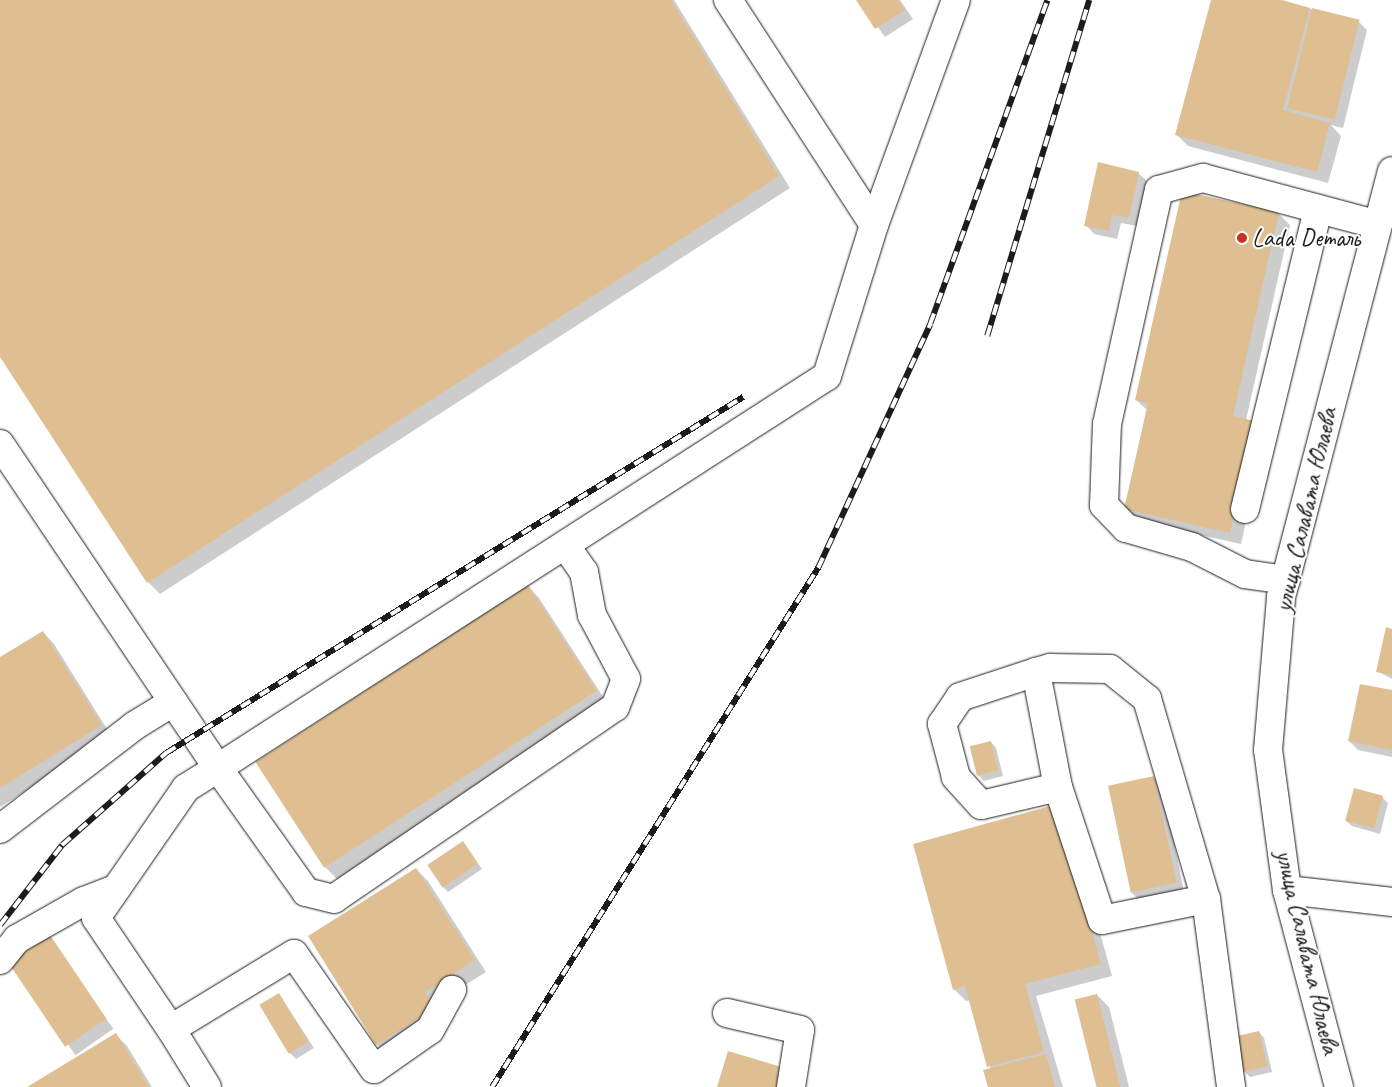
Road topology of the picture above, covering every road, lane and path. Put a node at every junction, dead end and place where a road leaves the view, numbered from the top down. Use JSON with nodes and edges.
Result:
{"nodes":[{"id":1,"x":728,"y":0,"type":"edge"},
{"id":2,"x":956,"y":0,"type":"edge"},
{"id":3,"x":1392,"y":171,"type":"edge"},
{"id":4,"x":1318,"y":209,"type":"junction"},
{"id":5,"x":874,"y":225,"type":"junction"},
{"id":6,"x":1378,"y":225,"type":"junction"},
{"id":7,"x":0,"y":444,"type":"edge"},
{"id":8,"x":1245,"y":508,"type":"dead end"},
{"id":9,"x":565,"y":545,"type":"junction"},
{"id":10,"x":1286,"y":580,"type":"junction"},
{"id":11,"x":1036,"y":672,"type":"junction"},
{"id":12,"x":174,"y":702,"type":"junction"},
{"id":13,"x":218,"y":768,"type":"junction"},
{"id":14,"x":1058,"y":788,"type":"junction"},
{"id":15,"x":0,"y":829,"type":"edge"},
{"id":16,"x":116,"y":890,"type":"junction"},
{"id":17,"x":1287,"y":890,"type":"junction"},
{"id":18,"x":1206,"y":899,"type":"junction"},
{"id":19,"x":1392,"y":902,"type":"edge"},
{"id":20,"x":0,"y":960,"type":"edge"},
{"id":21,"x":452,"y":990,"type":"dead end"},
{"id":22,"x":727,"y":1013,"type":"dead end"},
{"id":23,"x":171,"y":1029,"type":"junction"},
{"id":24,"x":208,"y":1087,"type":"edge"},
{"id":25,"x":791,"y":1087,"type":"edge"},
{"id":26,"x":1231,"y":1087,"type":"edge"},
{"id":27,"x":1339,"y":1087,"type":"edge"}],
"edges":[{"from":1,"to":5,"type":"street"},
{"from":2,"to":5,"type":"street"},
{"from":3,"to":6,"type":"street","name":"улица Салавата Юлаева"},
{"from":4,"to":6,"type":"street"},
{"from":4,"to":8,"type":"street"},
{"from":4,"to":10,"type":"street"},
{"from":5,"to":9,"type":"street"},
{"from":6,"to":10,"type":"street","name":"улица Салавата Юлаева"},
{"from":7,"to":12,"type":"street"},
{"from":9,"to":13,"type":"street"},
{"from":9,"to":13,"type":"street"},
{"from":10,"to":17,"type":"street","name":"улица Салавата Юлаева"},
{"from":11,"to":14,"type":"street"},
{"from":11,"to":14,"type":"street"},
{"from":11,"to":18,"type":"street"},
{"from":12,"to":13,"type":"street"},
{"from":12,"to":15,"type":"street"},
{"from":13,"to":16,"type":"street"},
{"from":14,"to":18,"type":"street"},
{"from":16,"to":20,"type":"street"},
{"from":16,"to":23,"type":"street"},
{"from":17,"to":19,"type":"street"},
{"from":17,"to":27,"type":"street","name":"улица Салавата Юлаева"},
{"from":18,"to":26,"type":"street"},
{"from":21,"to":23,"type":"street"},
{"from":22,"to":25,"type":"street"},
{"from":23,"to":24,"type":"street"}]}
